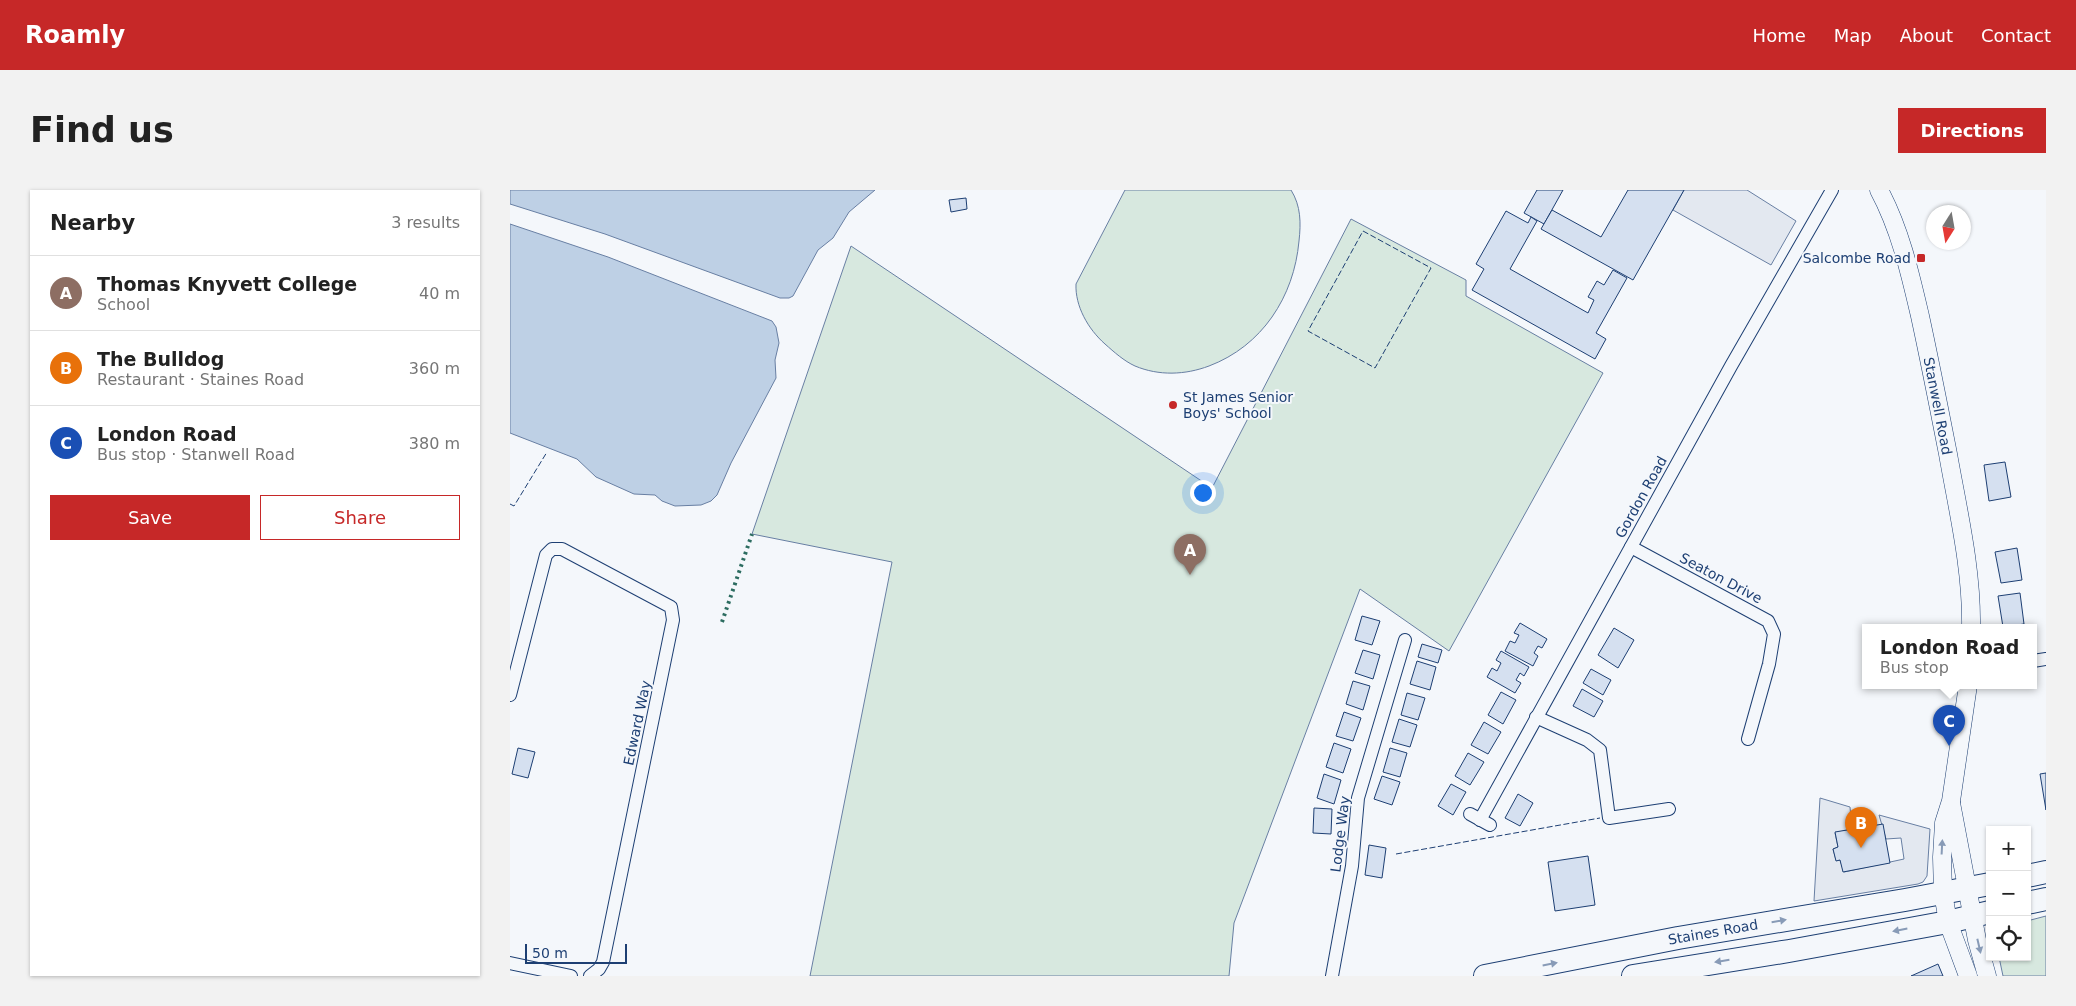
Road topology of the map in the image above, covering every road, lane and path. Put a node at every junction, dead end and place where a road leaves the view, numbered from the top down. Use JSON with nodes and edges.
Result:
{"nodes":[{"id":1,"x":1832,"y":190,"type":"edge"},
{"id":2,"x":1879,"y":190,"type":"edge"},
{"id":3,"x":1631,"y":547,"type":"junction"},
{"id":4,"x":1971,"y":624,"type":"edge"},
{"id":5,"x":1405,"y":640,"type":"dead end"},
{"id":6,"x":1967,"y":689,"type":"edge"},
{"id":7,"x":510,"y":694,"type":"edge"},
{"id":8,"x":1536,"y":717,"type":"junction"},
{"id":9,"x":1748,"y":739,"type":"dead end"},
{"id":10,"x":1951,"y":801,"type":"junction"},
{"id":11,"x":1669,"y":809,"type":"dead end"},
{"id":12,"x":1480,"y":820,"type":"dead end"},
{"id":13,"x":2046,"y":872,"type":"edge"},
{"id":14,"x":2031,"y":875,"type":"edge"},
{"id":15,"x":1979,"y":886,"type":"edge"},
{"id":16,"x":1943,"y":893,"type":"junction"},
{"id":17,"x":2046,"y":899,"type":"edge"},
{"id":18,"x":2031,"y":902,"type":"edge"},
{"id":19,"x":1982,"y":914,"type":"edge"},
{"id":20,"x":1948,"y":922,"type":"junction"},
{"id":21,"x":510,"y":962,"type":"edge"},
{"id":22,"x":592,"y":975,"type":"edge"},
{"id":23,"x":571,"y":976,"type":"edge"},
{"id":24,"x":1332,"y":976,"type":"edge"},
{"id":25,"x":1485,"y":976,"type":"edge"},
{"id":26,"x":1633,"y":976,"type":"edge"},
{"id":27,"x":1968,"y":976,"type":"edge"},
{"id":28,"x":1987,"y":976,"type":"edge"}],
"edges":[{"from":1,"to":3,"type":"street","name":"Gordon Road"},
{"from":2,"to":4,"type":"main road","name":"Stanwell Road"},
{"from":3,"to":8,"type":"street","name":"Gordon Road"},
{"from":3,"to":9,"type":"street","name":"Seaton Drive"},
{"from":5,"to":24,"type":"street","name":"Lodge Way"},
{"from":6,"to":10,"type":"main road"},
{"from":7,"to":22,"type":"street","name":"Edward Way"},
{"from":8,"to":11,"type":"street"},
{"from":8,"to":12,"type":"street","name":"Gordon Road"},
{"from":10,"to":15,"type":"main road"},
{"from":16,"to":10,"type":"main road","one_way":true},
{"from":13,"to":14,"type":"highway"},
{"from":15,"to":16,"type":"highway","name":"Staines Road"},
{"from":15,"to":19,"type":"main road"},
{"from":16,"to":20,"type":"main road"},
{"from":25,"to":16,"type":"highway","name":"Staines Road","one_way":true},
{"from":17,"to":18,"type":"highway"},
{"from":19,"to":20,"type":"highway"},
{"from":19,"to":28,"type":"main road","one_way":true},
{"from":20,"to":26,"type":"highway","one_way":true},
{"from":20,"to":27,"type":"main road"},
{"from":21,"to":23,"type":"street"}]}
